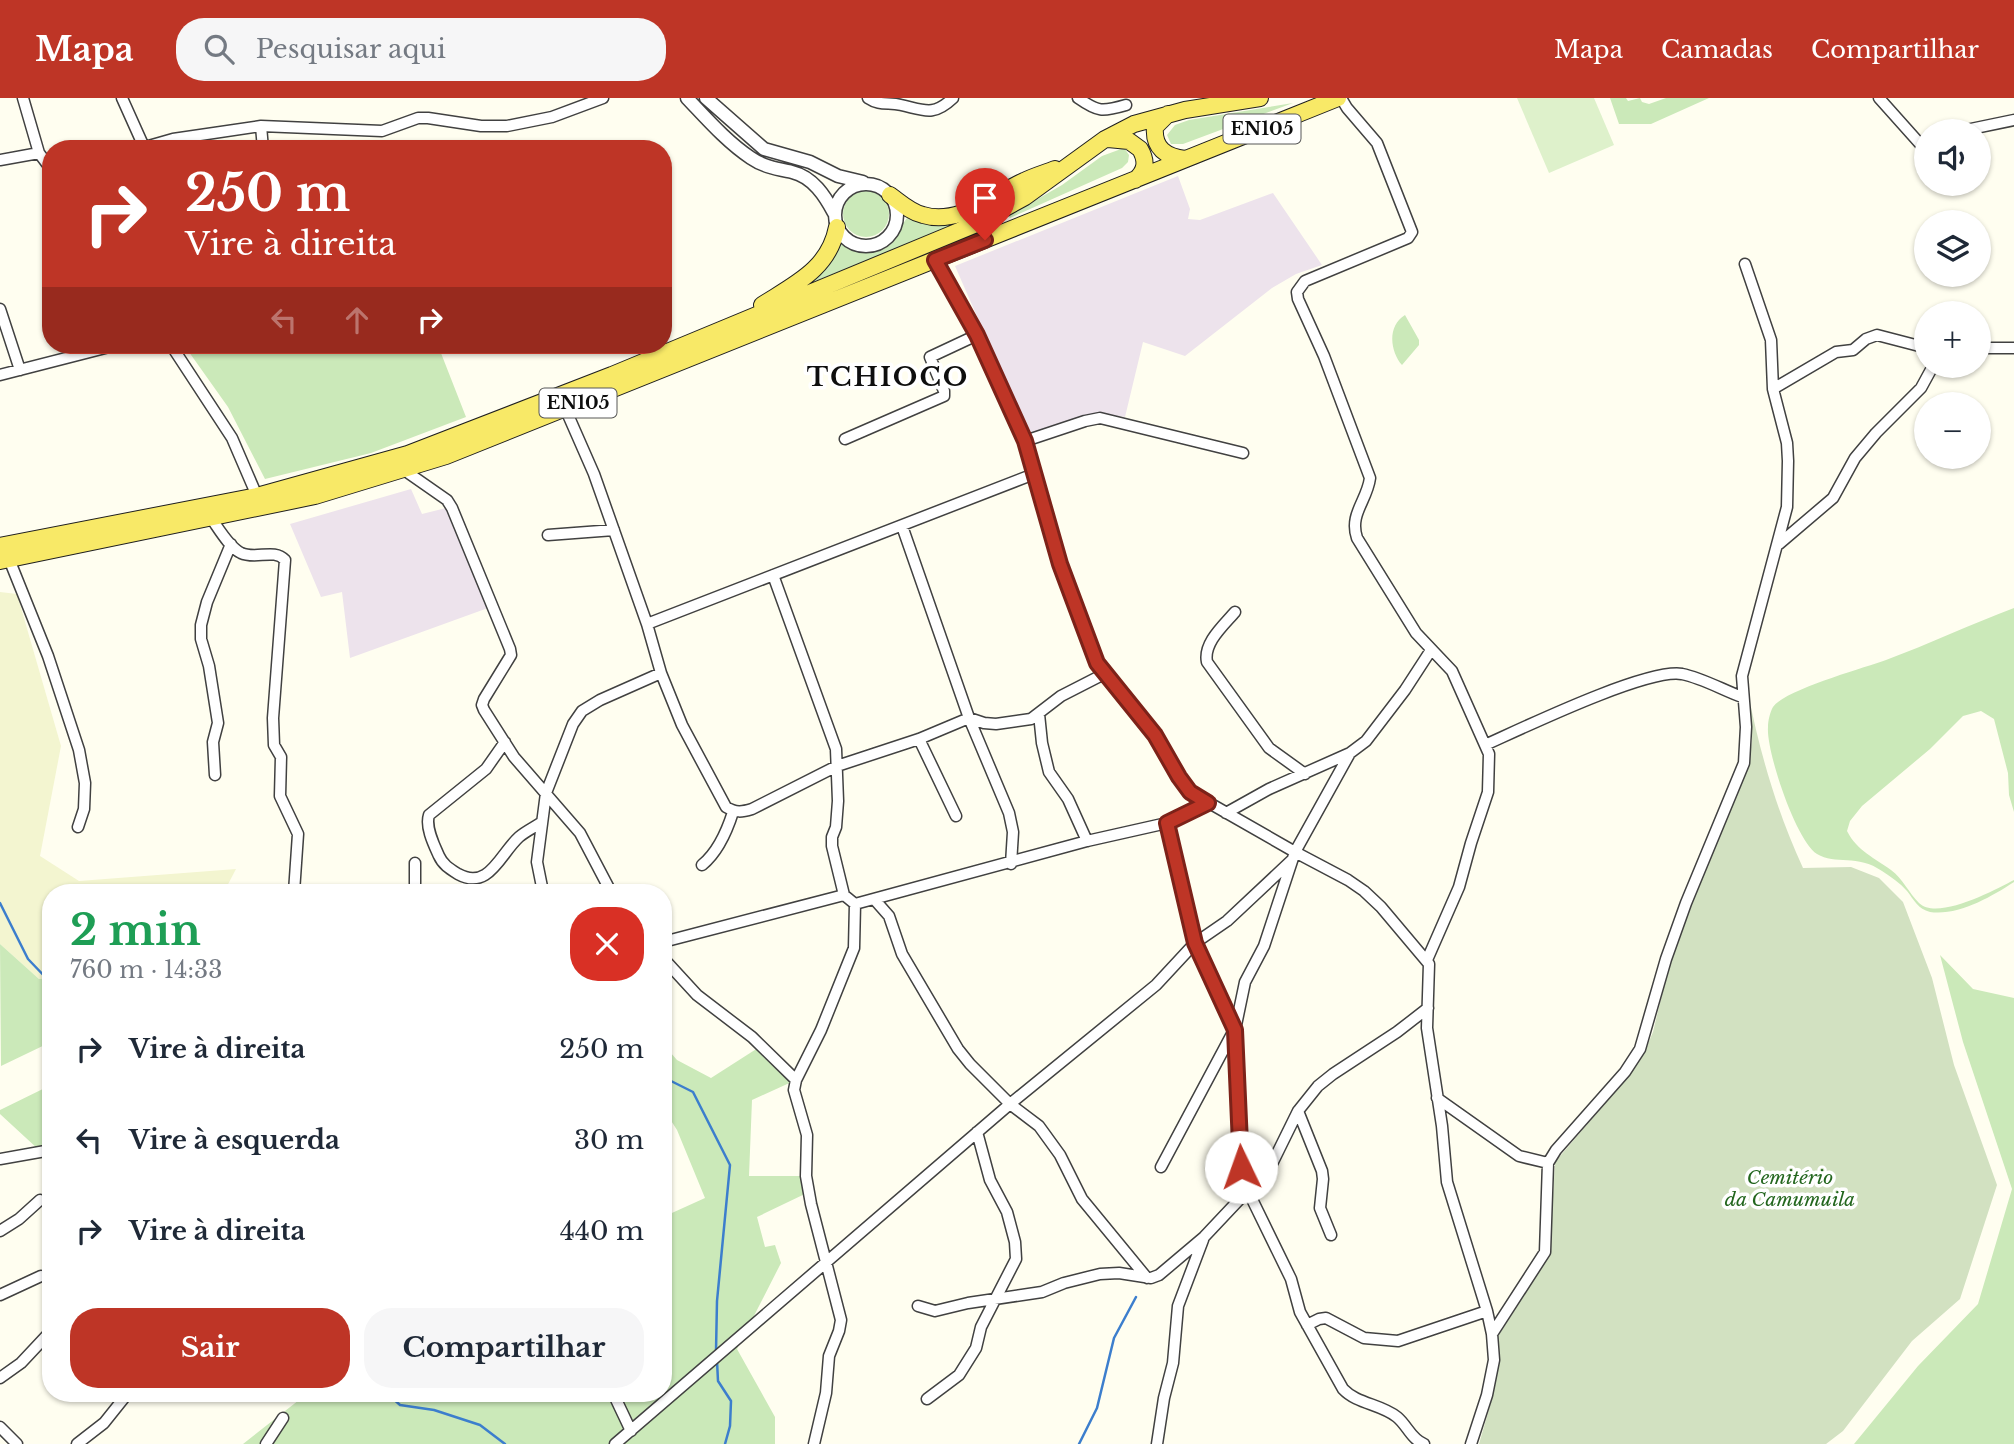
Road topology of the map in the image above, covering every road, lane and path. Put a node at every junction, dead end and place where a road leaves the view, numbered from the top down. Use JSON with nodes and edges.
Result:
{"nodes":[{"id":1,"x":23,"y":98,"type":"edge"},
{"id":2,"x":122,"y":98,"type":"edge"},
{"id":3,"x":603,"y":98,"type":"edge"},
{"id":4,"x":687,"y":98,"type":"edge"},
{"id":5,"x":706,"y":98,"type":"edge"},
{"id":6,"x":868,"y":98,"type":"edge"},
{"id":7,"x":953,"y":98,"type":"edge"},
{"id":8,"x":1078,"y":98,"type":"edge"},
{"id":9,"x":1260,"y":98,"type":"edge"},
{"id":10,"x":1339,"y":98,"type":"edge"},
{"id":11,"x":1879,"y":98,"type":"edge"},
{"id":12,"x":1125,"y":102,"type":"edge"},
{"id":13,"x":1168,"y":114,"type":"junction"},
{"id":14,"x":2014,"y":120,"type":"edge"},
{"id":15,"x":1134,"y":124,"type":"junction"},
{"id":16,"x":1991,"y":125,"type":"edge"},
{"id":17,"x":261,"y":126,"type":"junction"},
{"id":18,"x":1914,"y":138,"type":"edge"},
{"id":19,"x":1105,"y":139,"type":"junction"},
{"id":20,"x":138,"y":140,"type":"edge"},
{"id":21,"x":169,"y":140,"type":"edge"},
{"id":22,"x":262,"y":140,"type":"edge"},
{"id":23,"x":38,"y":153,"type":"junction"},
{"id":24,"x":42,"y":158,"type":"edge"},
{"id":25,"x":1185,"y":159,"type":"junction"},
{"id":26,"x":0,"y":160,"type":"edge"},
{"id":27,"x":1070,"y":163,"type":"junction"},
{"id":28,"x":1135,"y":180,"type":"junction"},
{"id":29,"x":871,"y":184,"type":"junction"},
{"id":30,"x":890,"y":195,"type":"junction"},
{"id":31,"x":836,"y":220,"type":"junction"},
{"id":32,"x":935,"y":260,"type":"junction"},
{"id":33,"x":1745,"y":264,"type":"dead end"},
{"id":34,"x":0,"y":309,"type":"edge"},
{"id":35,"x":727,"y":327,"type":"junction"},
{"id":36,"x":977,"y":335,"type":"junction"},
{"id":37,"x":1914,"y":345,"type":"edge"},
{"id":38,"x":1991,"y":348,"type":"edge"},
{"id":39,"x":2014,"y":348,"type":"edge"},
{"id":40,"x":672,"y":349,"type":"edge"},
{"id":41,"x":82,"y":354,"type":"edge"},
{"id":42,"x":178,"y":354,"type":"edge"},
{"id":43,"x":660,"y":354,"type":"edge"},
{"id":44,"x":20,"y":370,"type":"junction"},
{"id":45,"x":0,"y":375,"type":"edge"},
{"id":46,"x":1926,"y":378,"type":"edge"},
{"id":47,"x":1773,"y":389,"type":"junction"},
{"id":48,"x":565,"y":408,"type":"junction"},
{"id":49,"x":845,"y":439,"type":"dead end"},
{"id":50,"x":1025,"y":441,"type":"junction"},
{"id":51,"x":1243,"y":453,"type":"dead end"},
{"id":52,"x":404,"y":470,"type":"junction"},
{"id":53,"x":1034,"y":474,"type":"junction"},
{"id":54,"x":257,"y":496,"type":"junction"},
{"id":55,"x":211,"y":518,"type":"junction"},
{"id":56,"x":902,"y":526,"type":"junction"},
{"id":57,"x":614,"y":530,"type":"junction"},
{"id":58,"x":548,"y":535,"type":"dead end"},
{"id":59,"x":231,"y":544,"type":"junction"},
{"id":60,"x":1779,"y":544,"type":"junction"},
{"id":61,"x":3,"y":555,"type":"edge"},
{"id":62,"x":773,"y":575,"type":"junction"},
{"id":63,"x":1235,"y":611,"type":"dead end"},
{"id":64,"x":647,"y":624,"type":"junction"},
{"id":65,"x":1431,"y":650,"type":"junction"},
{"id":66,"x":662,"y":673,"type":"junction"},
{"id":67,"x":1104,"y":674,"type":"junction"},
{"id":68,"x":1742,"y":697,"type":"junction"},
{"id":69,"x":1039,"y":714,"type":"junction"},
{"id":70,"x":969,"y":718,"type":"junction"},
{"id":71,"x":919,"y":738,"type":"junction"},
{"id":72,"x":505,"y":742,"type":"junction"},
{"id":73,"x":1485,"y":745,"type":"junction"},
{"id":74,"x":1350,"y":754,"type":"junction"},
{"id":75,"x":837,"y":766,"type":"junction"},
{"id":76,"x":1305,"y":774,"type":"junction"},
{"id":77,"x":215,"y":775,"type":"dead end"},
{"id":78,"x":546,"y":793,"type":"junction"},
{"id":79,"x":1208,"y":803,"type":"junction"},
{"id":80,"x":733,"y":812,"type":"junction"},
{"id":81,"x":1226,"y":813,"type":"junction"},
{"id":82,"x":956,"y":816,"type":"dead end"},
{"id":83,"x":542,"y":822,"type":"junction"},
{"id":84,"x":1167,"y":823,"type":"junction"},
{"id":85,"x":78,"y":827,"type":"dead end"},
{"id":86,"x":1087,"y":842,"type":"junction"},
{"id":87,"x":1293,"y":856,"type":"junction"},
{"id":88,"x":415,"y":863,"type":"dead end"},
{"id":89,"x":1011,"y":863,"type":"junction"},
{"id":90,"x":702,"y":865,"type":"dead end"},
{"id":91,"x":295,"y":884,"type":"edge"},
{"id":92,"x":415,"y":884,"type":"edge"},
{"id":93,"x":541,"y":884,"type":"edge"},
{"id":94,"x":607,"y":884,"type":"edge"},
{"id":95,"x":844,"y":895,"type":"junction"},
{"id":96,"x":874,"y":899,"type":"junction"},
{"id":97,"x":855,"y":904,"type":"junction"},
{"id":98,"x":672,"y":940,"type":"edge"},
{"id":99,"x":1195,"y":943,"type":"junction"},
{"id":100,"x":1427,"y":960,"type":"junction"},
{"id":101,"x":672,"y":968,"type":"edge"},
{"id":102,"x":1428,"y":1008,"type":"junction"},
{"id":103,"x":1235,"y":1030,"type":"junction"},
{"id":104,"x":796,"y":1080,"type":"junction"},
{"id":105,"x":1437,"y":1098,"type":"junction"},
{"id":106,"x":1010,"y":1104,"type":"junction"},
{"id":107,"x":1298,"y":1111,"type":"junction"},
{"id":108,"x":977,"y":1132,"type":"junction"},
{"id":109,"x":42,"y":1152,"type":"edge"},
{"id":110,"x":0,"y":1159,"type":"edge"},
{"id":111,"x":1548,"y":1163,"type":"junction"},
{"id":112,"x":1161,"y":1167,"type":"dead end"},
{"id":113,"x":1250,"y":1188,"type":"junction"},
{"id":114,"x":40,"y":1200,"type":"dead end"},
{"id":115,"x":0,"y":1231,"type":"edge"},
{"id":116,"x":1331,"y":1235,"type":"dead end"},
{"id":117,"x":1204,"y":1237,"type":"junction"},
{"id":118,"x":827,"y":1261,"type":"junction"},
{"id":119,"x":41,"y":1276,"type":"dead end"},
{"id":120,"x":1147,"y":1278,"type":"junction"},
{"id":121,"x":0,"y":1295,"type":"edge"},
{"id":122,"x":995,"y":1299,"type":"junction"},
{"id":123,"x":918,"y":1306,"type":"dead end"},
{"id":124,"x":1488,"y":1311,"type":"junction"},
{"id":125,"x":1307,"y":1325,"type":"junction"},
{"id":126,"x":1492,"y":1334,"type":"junction"},
{"id":127,"x":42,"y":1340,"type":"edge"},
{"id":128,"x":0,"y":1378,"type":"edge"},
{"id":129,"x":672,"y":1395,"type":"edge"},
{"id":130,"x":927,"y":1399,"type":"dead end"},
{"id":131,"x":121,"y":1402,"type":"edge"},
{"id":132,"x":617,"y":1402,"type":"edge"},
{"id":133,"x":664,"y":1402,"type":"edge"},
{"id":134,"x":283,"y":1418,"type":"dead end"},
{"id":135,"x":0,"y":1427,"type":"edge"},
{"id":136,"x":631,"y":1431,"type":"junction"},
{"id":137,"x":17,"y":1444,"type":"edge"},
{"id":138,"x":77,"y":1444,"type":"edge"},
{"id":139,"x":266,"y":1444,"type":"edge"},
{"id":140,"x":615,"y":1444,"type":"edge"},
{"id":141,"x":814,"y":1444,"type":"edge"},
{"id":142,"x":1157,"y":1444,"type":"edge"},
{"id":143,"x":1424,"y":1444,"type":"edge"},
{"id":144,"x":1471,"y":1444,"type":"edge"}],
"edges":[{"from":1,"to":23,"type":"street"},
{"from":2,"to":20,"type":"street"},
{"from":3,"to":17,"type":"street"},
{"from":4,"to":31,"type":"street"},
{"from":5,"to":29,"type":"street"},
{"from":6,"to":7,"type":"street"},
{"from":8,"to":12,"type":"street"},
{"from":9,"to":13,"type":"main road","number":"EN105"},
{"from":10,"to":25,"type":"main road","number":"EN105"},
{"from":10,"to":65,"type":"street"},
{"from":11,"to":18,"type":"street"},
{"from":12,"to":15,"type":"street"},
{"from":13,"to":15,"type":"main road","number":"EN105"},
{"from":13,"to":25,"type":"main road"},
{"from":14,"to":16,"type":"street"},
{"from":15,"to":19,"type":"main road","number":"EN105"},
{"from":17,"to":21,"type":"street"},
{"from":17,"to":22,"type":"street"},
{"from":19,"to":27,"type":"main road","number":"EN105"},
{"from":19,"to":28,"type":"main road"},
{"from":23,"to":24,"type":"street"},
{"from":23,"to":26,"type":"street"},
{"from":25,"to":28,"type":"main road","number":"EN105"},
{"from":27,"to":30,"type":"main road"},
{"from":27,"to":35,"type":"main road","number":"EN105"},
{"from":28,"to":32,"type":"main road","number":"EN105"},
{"from":29,"to":30,"type":"street"},
{"from":29,"to":31,"type":"street"},
{"from":30,"to":31,"type":"street"},
{"from":31,"to":35,"type":"main road"},
{"from":32,"to":36,"type":"street"},
{"from":32,"to":48,"type":"main road","number":"EN105"},
{"from":33,"to":47,"type":"street"},
{"from":34,"to":44,"type":"street"},
{"from":35,"to":40,"type":"main road","number":"EN105"},
{"from":36,"to":49,"type":"street"},
{"from":36,"to":50,"type":"street"},
{"from":37,"to":47,"type":"street"},
{"from":38,"to":39,"type":"street"},
{"from":41,"to":44,"type":"street"},
{"from":42,"to":54,"type":"street"},
{"from":43,"to":54,"type":"main road","number":"EN105"},
{"from":44,"to":45,"type":"street"},
{"from":46,"to":60,"type":"street"},
{"from":47,"to":60,"type":"street"},
{"from":48,"to":52,"type":"main road","number":"EN105"},
{"from":48,"to":57,"type":"street"},
{"from":50,"to":51,"type":"street"},
{"from":50,"to":53,"type":"street"},
{"from":52,"to":55,"type":"main road","number":"EN105"},
{"from":52,"to":72,"type":"street"},
{"from":53,"to":56,"type":"street"},
{"from":53,"to":67,"type":"street"},
{"from":54,"to":61,"type":"main road","number":"EN105"},
{"from":55,"to":59,"type":"street"},
{"from":55,"to":61,"type":"main road","number":"EN105"},
{"from":56,"to":62,"type":"street"},
{"from":56,"to":70,"type":"street"},
{"from":57,"to":58,"type":"street"},
{"from":57,"to":64,"type":"street"},
{"from":59,"to":77,"type":"street"},
{"from":59,"to":91,"type":"street"},
{"from":60,"to":68,"type":"street"},
{"from":61,"to":85,"type":"street"},
{"from":62,"to":64,"type":"street"},
{"from":62,"to":75,"type":"street"},
{"from":63,"to":76,"type":"street"},
{"from":64,"to":66,"type":"street"},
{"from":65,"to":73,"type":"street"},
{"from":65,"to":74,"type":"street"},
{"from":66,"to":78,"type":"street"},
{"from":66,"to":80,"type":"street"},
{"from":67,"to":69,"type":"street"},
{"from":67,"to":79,"type":"street"},
{"from":68,"to":73,"type":"street"},
{"from":68,"to":111,"type":"street"},
{"from":69,"to":70,"type":"street"},
{"from":69,"to":86,"type":"street"},
{"from":70,"to":71,"type":"street"},
{"from":70,"to":89,"type":"street"},
{"from":71,"to":75,"type":"street"},
{"from":71,"to":82,"type":"street"},
{"from":72,"to":78,"type":"street"},
{"from":72,"to":83,"type":"street"},
{"from":73,"to":100,"type":"street"},
{"from":74,"to":76,"type":"street"},
{"from":74,"to":87,"type":"street"},
{"from":75,"to":80,"type":"street"},
{"from":75,"to":95,"type":"street"},
{"from":76,"to":81,"type":"street"},
{"from":78,"to":83,"type":"street"},
{"from":78,"to":94,"type":"street"},
{"from":79,"to":81,"type":"street"},
{"from":79,"to":84,"type":"street"},
{"from":80,"to":90,"type":"street"},
{"from":81,"to":87,"type":"street"},
{"from":83,"to":93,"type":"street"},
{"from":84,"to":86,"type":"street"},
{"from":84,"to":99,"type":"street"},
{"from":86,"to":89,"type":"street"},
{"from":87,"to":99,"type":"street"},
{"from":87,"to":100,"type":"street"},
{"from":87,"to":103,"type":"street"},
{"from":88,"to":92,"type":"street"},
{"from":89,"to":96,"type":"street"},
{"from":95,"to":97,"type":"street"},
{"from":95,"to":98,"type":"street"},
{"from":96,"to":97,"type":"street"},
{"from":96,"to":106,"type":"street"},
{"from":97,"to":104,"type":"street"},
{"from":99,"to":103,"type":"street"},
{"from":99,"to":106,"type":"street"},
{"from":100,"to":102,"type":"street"},
{"from":101,"to":104,"type":"street"},
{"from":102,"to":105,"type":"street"},
{"from":102,"to":107,"type":"street"},
{"from":103,"to":112,"type":"street"},
{"from":103,"to":113,"type":"street"},
{"from":104,"to":118,"type":"street"},
{"from":105,"to":111,"type":"street"},
{"from":105,"to":124,"type":"street"},
{"from":106,"to":108,"type":"street"},
{"from":106,"to":120,"type":"street"},
{"from":107,"to":113,"type":"street"},
{"from":107,"to":116,"type":"street"},
{"from":108,"to":118,"type":"street"},
{"from":108,"to":122,"type":"street"},
{"from":109,"to":110,"type":"street"},
{"from":111,"to":126,"type":"street"},
{"from":113,"to":117,"type":"street"},
{"from":113,"to":125,"type":"street"},
{"from":114,"to":115,"type":"street"},
{"from":117,"to":120,"type":"street"},
{"from":117,"to":142,"type":"street"},
{"from":118,"to":129,"type":"street"},
{"from":118,"to":141,"type":"street"},
{"from":119,"to":121,"type":"street"},
{"from":120,"to":122,"type":"street"},
{"from":122,"to":123,"type":"street"},
{"from":122,"to":130,"type":"street"},
{"from":124,"to":125,"type":"street"},
{"from":124,"to":126,"type":"street"},
{"from":125,"to":143,"type":"street"},
{"from":126,"to":144,"type":"street"},
{"from":127,"to":128,"type":"street"},
{"from":131,"to":138,"type":"street"},
{"from":132,"to":136,"type":"street"},
{"from":133,"to":136,"type":"street"},
{"from":134,"to":139,"type":"street"},
{"from":135,"to":137,"type":"street"},
{"from":136,"to":140,"type":"street"}]}
